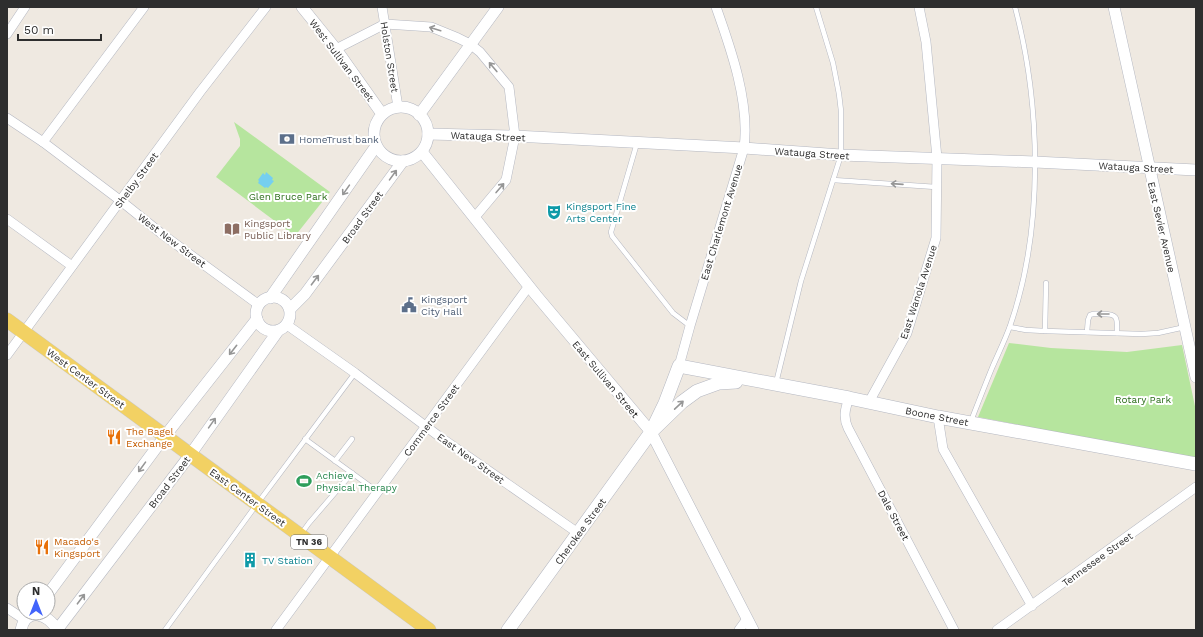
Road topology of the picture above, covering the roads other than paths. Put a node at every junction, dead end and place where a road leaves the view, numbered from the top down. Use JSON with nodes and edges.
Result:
{"nodes":[{"id":1,"x":25,"y":7,"type":"edge"},
{"id":2,"x":144,"y":7,"type":"edge"},
{"id":3,"x":266,"y":7,"type":"edge"},
{"id":4,"x":302,"y":7,"type":"edge"},
{"id":5,"x":382,"y":7,"type":"edge"},
{"id":6,"x":498,"y":7,"type":"edge"},
{"id":7,"x":716,"y":7,"type":"edge"},
{"id":8,"x":816,"y":7,"type":"edge"},
{"id":9,"x":918,"y":7,"type":"edge"},
{"id":10,"x":1015,"y":7,"type":"edge"},
{"id":11,"x":1114,"y":7,"type":"edge"},
{"id":12,"x":386,"y":24,"type":"junction"},
{"id":13,"x":7,"y":34,"type":"edge"},
{"id":14,"x":470,"y":44,"type":"junction"},
{"id":15,"x":336,"y":48,"type":"junction"},
{"id":16,"x":398,"y":107,"type":"junction"},
{"id":17,"x":382,"y":114,"type":"junction"},
{"id":18,"x":419,"y":115,"type":"junction"},
{"id":19,"x":7,"y":118,"type":"edge"},
{"id":20,"x":428,"y":134,"type":"junction"},
{"id":21,"x":515,"y":136,"type":"junction"},
{"id":22,"x":42,"y":142,"type":"junction"},
{"id":23,"x":637,"y":142,"type":"junction"},
{"id":24,"x":376,"y":146,"type":"junction"},
{"id":25,"x":744,"y":148,"type":"junction"},
{"id":26,"x":422,"y":152,"type":"junction"},
{"id":27,"x":841,"y":155,"type":"junction"},
{"id":28,"x":937,"y":158,"type":"junction"},
{"id":29,"x":403,"y":161,"type":"junction"},
{"id":30,"x":1034,"y":162,"type":"junction"},
{"id":31,"x":1149,"y":168,"type":"junction"},
{"id":32,"x":1196,"y":170,"type":"edge"},
{"id":33,"x":833,"y":180,"type":"junction"},
{"id":34,"x":936,"y":187,"type":"junction"},
{"id":35,"x":121,"y":201,"type":"junction"},
{"id":36,"x":475,"y":217,"type":"junction"},
{"id":37,"x":7,"y":219,"type":"edge"},
{"id":38,"x":72,"y":266,"type":"junction"},
{"id":39,"x":1046,"y":284,"type":"dead end"},
{"id":40,"x":529,"y":286,"type":"junction"},
{"id":41,"x":270,"y":298,"type":"junction"},
{"id":42,"x":259,"y":305,"type":"junction"},
{"id":43,"x":290,"y":309,"type":"junction"},
{"id":44,"x":257,"y":319,"type":"junction"},
{"id":45,"x":7,"y":320,"type":"edge"},
{"id":46,"x":690,"y":326,"type":"junction"},
{"id":47,"x":1010,"y":327,"type":"junction"},
{"id":48,"x":1185,"y":327,"type":"junction"},
{"id":49,"x":282,"y":328,"type":"junction"},
{"id":50,"x":1045,"y":331,"type":"junction"},
{"id":51,"x":24,"y":332,"type":"junction"},
{"id":52,"x":1087,"y":332,"type":"junction"},
{"id":53,"x":1117,"y":333,"type":"junction"},
{"id":54,"x":7,"y":355,"type":"edge"},
{"id":55,"x":679,"y":366,"type":"junction"},
{"id":56,"x":355,"y":373,"type":"junction"},
{"id":57,"x":1196,"y":377,"type":"edge"},
{"id":58,"x":769,"y":384,"type":"junction"},
{"id":59,"x":848,"y":398,"type":"junction"},
{"id":60,"x":869,"y":402,"type":"junction"},
{"id":61,"x":938,"y":417,"type":"junction"},
{"id":62,"x":970,"y":423,"type":"junction"},
{"id":63,"x":426,"y":426,"type":"junction"},
{"id":64,"x":651,"y":432,"type":"junction"},
{"id":65,"x":165,"y":436,"type":"junction"},
{"id":66,"x":305,"y":439,"type":"junction"},
{"id":67,"x":352,"y":439,"type":"dead end"},
{"id":68,"x":190,"y":455,"type":"junction"},
{"id":69,"x":335,"y":461,"type":"junction"},
{"id":70,"x":1196,"y":464,"type":"edge"},
{"id":71,"x":352,"y":473,"type":"junction"},
{"id":72,"x":1196,"y":487,"type":"edge"},
{"id":73,"x":378,"y":492,"type":"junction"},
{"id":74,"x":257,"y":504,"type":"junction"},
{"id":75,"x":578,"y":534,"type":"junction"},
{"id":76,"x":300,"y":536,"type":"junction"},
{"id":77,"x":329,"y":557,"type":"junction"},
{"id":78,"x":56,"y":583,"type":"edge"},
{"id":79,"x":1032,"y":606,"type":"junction"},
{"id":80,"x":7,"y":608,"type":"edge"},
{"id":81,"x":16,"y":613,"type":"edge"},
{"id":82,"x":747,"y":619,"type":"junction"},
{"id":83,"x":50,"y":621,"type":"edge"},
{"id":84,"x":57,"y":630,"type":"edge"},
{"id":85,"x":165,"y":630,"type":"edge"},
{"id":86,"x":276,"y":630,"type":"edge"},
{"id":87,"x":429,"y":630,"type":"edge"},
{"id":88,"x":508,"y":630,"type":"edge"},
{"id":89,"x":739,"y":630,"type":"edge"},
{"id":90,"x":753,"y":630,"type":"edge"},
{"id":91,"x":954,"y":630,"type":"edge"},
{"id":92,"x":997,"y":630,"type":"edge"}],
"edges":[{"from":1,"to":13,"type":"street"},
{"from":2,"to":22,"type":"street"},
{"from":3,"to":35,"type":"street","name":"Shelby Street"},
{"from":4,"to":15,"type":"street","name":"West Sullivan Street"},
{"from":5,"to":12,"type":"street","name":"Holston Street"},
{"from":6,"to":14,"type":"street"},
{"from":7,"to":25,"type":"street","name":"East Charlemont Avenue"},
{"from":8,"to":27,"type":"lane"},
{"from":9,"to":28,"type":"street","name":"East Wanola Avenue"},
{"from":10,"to":30,"type":"lane"},
{"from":11,"to":31,"type":"street","name":"East Sevier Avenue"},
{"from":14,"to":12,"type":"street","one_way":true},
{"from":12,"to":15,"type":"street"},
{"from":12,"to":16,"type":"street","name":"Holston Street"},
{"from":14,"to":18,"type":"street"},
{"from":21,"to":14,"type":"street","one_way":true},
{"from":15,"to":17,"type":"street","name":"West Sullivan Street"},
{"from":16,"to":17,"type":"street"},
{"from":16,"to":18,"type":"street"},
{"from":17,"to":24,"type":"street"},
{"from":18,"to":20,"type":"street"},
{"from":19,"to":22,"type":"street","name":"West New Street"},
{"from":20,"to":21,"type":"street","name":"Watauga Street"},
{"from":20,"to":26,"type":"street"},
{"from":21,"to":23,"type":"street","name":"Watauga Street"},
{"from":36,"to":21,"type":"street","one_way":true},
{"from":22,"to":35,"type":"street","name":"West New Street"},
{"from":23,"to":25,"type":"street","name":"Watauga Street"},
{"from":23,"to":46,"type":"lane"},
{"from":24,"to":29,"type":"street"},
{"from":24,"to":41,"type":"street","one_way":true},
{"from":25,"to":27,"type":"street","name":"Watauga Street"},
{"from":25,"to":46,"type":"street","name":"East Charlemont Avenue"},
{"from":26,"to":29,"type":"street"},
{"from":26,"to":36,"type":"street","name":"East Sullivan Street"},
{"from":27,"to":28,"type":"street","name":"Watauga Street"},
{"from":27,"to":33,"type":"lane"},
{"from":28,"to":30,"type":"street","name":"Watauga Street"},
{"from":28,"to":34,"type":"street","name":"East Wanola Avenue"},
{"from":43,"to":29,"type":"street","name":"Broad Street","one_way":true},
{"from":30,"to":31,"type":"street","name":"Watauga Street"},
{"from":30,"to":47,"type":"lane"},
{"from":31,"to":32,"type":"street","name":"Watauga Street"},
{"from":31,"to":48,"type":"street","name":"East Sevier Avenue"},
{"from":34,"to":33,"type":"lane","one_way":true},
{"from":33,"to":58,"type":"lane"},
{"from":34,"to":60,"type":"street","name":"East Wanola Avenue"},
{"from":35,"to":38,"type":"street","name":"Shelby Street"},
{"from":35,"to":42,"type":"street","name":"West New Street"},
{"from":36,"to":40,"type":"street","name":"East Sullivan Street"},
{"from":37,"to":38,"type":"street"},
{"from":38,"to":51,"type":"street","name":"Shelby Street"},
{"from":39,"to":50,"type":"lane"},
{"from":40,"to":63,"type":"street","name":"Commerce Street"},
{"from":40,"to":64,"type":"street","name":"East Sullivan Street"},
{"from":41,"to":42,"type":"street"},
{"from":41,"to":43,"type":"street"},
{"from":42,"to":44,"type":"street"},
{"from":43,"to":49,"type":"street"},
{"from":44,"to":49,"type":"street"},
{"from":44,"to":65,"type":"street","one_way":true},
{"from":45,"to":51,"type":"main road","name":"West Center Street","number":"TN 36"},
{"from":46,"to":55,"type":"street","name":"East Charlemont Avenue"},
{"from":47,"to":50,"type":"lane"},
{"from":47,"to":62,"type":"lane"},
{"from":48,"to":53,"type":"lane"},
{"from":48,"to":57,"type":"street","name":"East Sevier Avenue"},
{"from":49,"to":56,"type":"street","name":"East New Street"},
{"from":68,"to":49,"type":"street","name":"Broad Street","one_way":true},
{"from":50,"to":52,"type":"lane"},
{"from":51,"to":54,"type":"street","name":"Shelby Street"},
{"from":51,"to":65,"type":"main road","name":"West Center Street","number":"TN 36"},
{"from":52,"to":53,"type":"lane"},
{"from":53,"to":52,"type":"lane","one_way":true},
{"from":55,"to":58,"type":"main road","name":"Boone Street"},
{"from":55,"to":64,"type":"main road","name":"East Charlemont Avenue"},
{"from":56,"to":63,"type":"street","name":"East New Street"},
{"from":56,"to":66,"type":"lane"},
{"from":58,"to":59,"type":"main road","name":"Boone Street"},
{"from":64,"to":58,"type":"main road","one_way":true},
{"from":59,"to":60,"type":"main road","name":"Boone Street"},
{"from":59,"to":91,"type":"street","name":"Dale Street"},
{"from":60,"to":61,"type":"main road","name":"Boone Street"},
{"from":61,"to":62,"type":"main road","name":"Boone Street"},
{"from":61,"to":79,"type":"street"},
{"from":62,"to":70,"type":"main road","name":"Boone Street"},
{"from":63,"to":73,"type":"street","name":"Commerce Street"},
{"from":63,"to":75,"type":"street","name":"East New Street"},
{"from":64,"to":75,"type":"main road","name":"Cherokee Street"},
{"from":64,"to":82,"type":"street","name":"East Sullivan Street"},
{"from":65,"to":68,"type":"main road","name":"East Center Street","number":"TN 36"},
{"from":65,"to":78,"type":"street","one_way":true},
{"from":66,"to":69,"type":"lane"},
{"from":66,"to":74,"type":"lane"},
{"from":67,"to":69,"type":"lane"},
{"from":68,"to":74,"type":"main road","name":"East Center Street","number":"TN 36"},
{"from":84,"to":68,"type":"street","name":"Broad Street","one_way":true},
{"from":69,"to":71,"type":"lane"},
{"from":71,"to":73,"type":"lane"},
{"from":71,"to":76,"type":"lane"},
{"from":72,"to":79,"type":"street","name":"Tennessee Street"},
{"from":73,"to":77,"type":"street","name":"Commerce Street"},
{"from":74,"to":76,"type":"main road","name":"East Center Street","number":"TN 36"},
{"from":74,"to":85,"type":"lane"},
{"from":75,"to":88,"type":"main road","name":"Cherokee Street"},
{"from":76,"to":77,"type":"main road","name":"East Center Street","number":"TN 36"},
{"from":77,"to":86,"type":"street","name":"Commerce Street"},
{"from":77,"to":87,"type":"main road","name":"East Center Street","number":"TN 36"},
{"from":79,"to":92,"type":"street","name":"Tennessee Street"},
{"from":80,"to":81,"type":"street"},
{"from":82,"to":89,"type":"street"},
{"from":82,"to":90,"type":"street","name":"East Sullivan Street"},
{"from":83,"to":84,"type":"street"}]}
